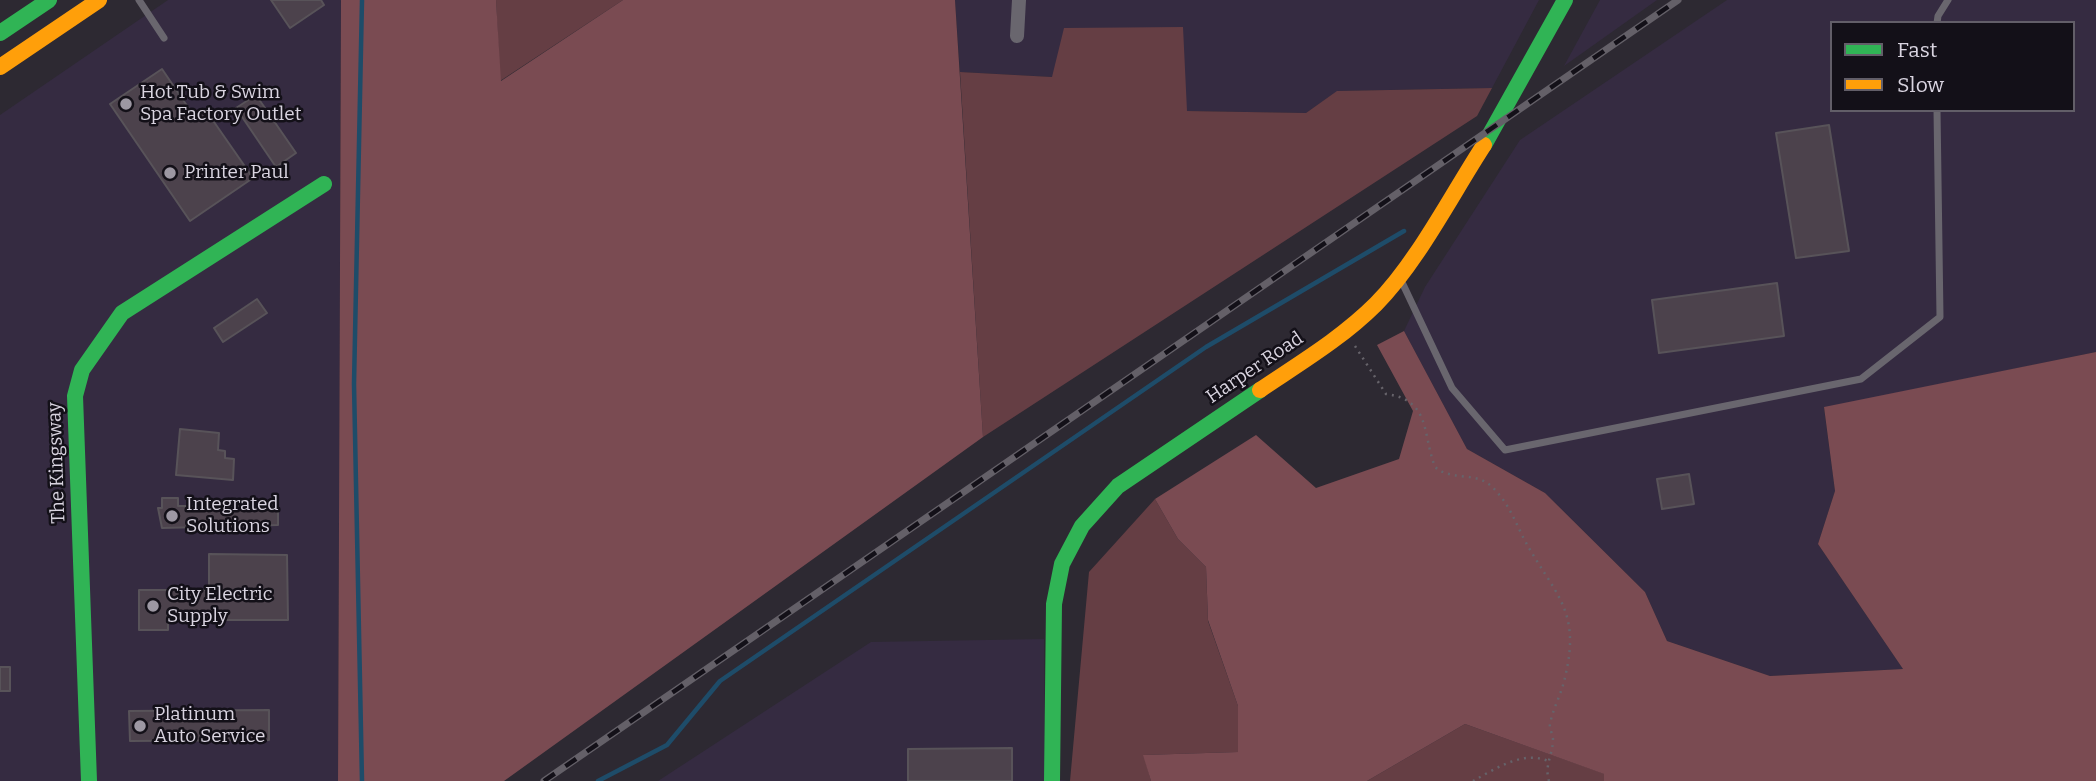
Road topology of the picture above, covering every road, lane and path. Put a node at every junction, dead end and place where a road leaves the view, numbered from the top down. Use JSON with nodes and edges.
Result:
{"nodes":[{"id":1,"x":49,"y":0,"type":"edge"},
{"id":2,"x":99,"y":0,"type":"edge"},
{"id":3,"x":139,"y":0,"type":"edge"},
{"id":4,"x":1019,"y":0,"type":"edge"},
{"id":5,"x":1566,"y":0,"type":"edge"},
{"id":6,"x":1948,"y":0,"type":"edge"},
{"id":7,"x":1937,"y":21,"type":"edge"},
{"id":8,"x":0,"y":33,"type":"edge"},
{"id":9,"x":1017,"y":36,"type":"dead end"},
{"id":10,"x":164,"y":38,"type":"dead end"},
{"id":11,"x":0,"y":67,"type":"edge"},
{"id":12,"x":1937,"y":112,"type":"edge"},
{"id":13,"x":324,"y":184,"type":"dead end"},
{"id":14,"x":1399,"y":277,"type":"junction"},
{"id":15,"x":1352,"y":340,"type":"dead end"},
{"id":16,"x":1548,"y":761,"type":"junction"},
{"id":17,"x":89,"y":781,"type":"edge"},
{"id":18,"x":1052,"y":781,"type":"edge"},
{"id":19,"x":1473,"y":781,"type":"edge"},
{"id":20,"x":1549,"y":781,"type":"edge"}],
"edges":[{"from":1,"to":8,"type":"street"},
{"from":2,"to":11,"type":"street"},
{"from":3,"to":10,"type":"lane"},
{"from":4,"to":9,"type":"street"},
{"from":5,"to":14,"type":"street","name":"Harper Road"},
{"from":6,"to":7,"type":"lane"},
{"from":12,"to":14,"type":"lane"},
{"from":13,"to":17,"type":"street","name":"The Kingsway"},
{"from":14,"to":18,"type":"street","name":"Harper Road"},
{"from":15,"to":16,"type":"path"},
{"from":16,"to":19,"type":"path"},
{"from":16,"to":20,"type":"path"}]}
